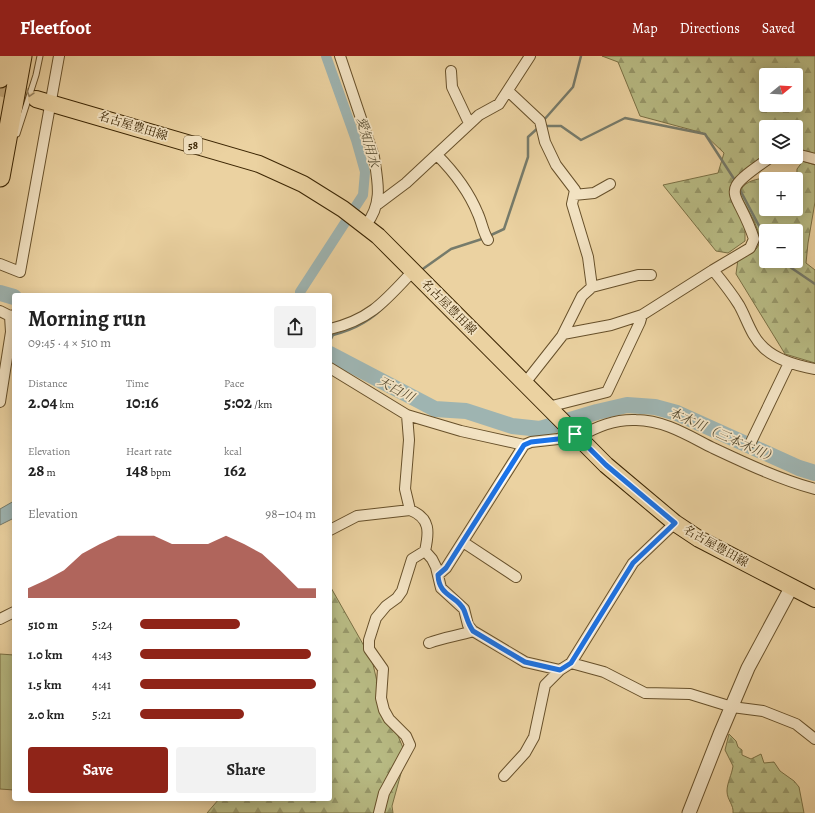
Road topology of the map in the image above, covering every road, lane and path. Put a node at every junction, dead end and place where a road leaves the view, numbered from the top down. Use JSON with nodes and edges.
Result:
{"nodes":[{"id":1,"x":4,"y":56,"type":"edge"},
{"id":2,"x":22,"y":56,"type":"edge"},
{"id":3,"x":40,"y":56,"type":"edge"},
{"id":4,"x":59,"y":56,"type":"edge"},
{"id":5,"x":340,"y":56,"type":"edge"},
{"id":6,"x":530,"y":56,"type":"edge"},
{"id":7,"x":451,"y":71,"type":"dead end"},
{"id":8,"x":0,"y":78,"type":"edge"},
{"id":9,"x":508,"y":91,"type":"junction"},
{"id":10,"x":44,"y":101,"type":"junction"},
{"id":11,"x":469,"y":123,"type":"junction"},
{"id":12,"x":14,"y":142,"type":"dead end"},
{"id":13,"x":12,"y":149,"type":"dead end"},
{"id":14,"x":438,"y":155,"type":"junction"},
{"id":15,"x":803,"y":156,"type":"edge"},
{"id":16,"x":815,"y":159,"type":"edge"},
{"id":17,"x":761,"y":164,"type":"edge"},
{"id":18,"x":0,"y":178,"type":"edge"},
{"id":19,"x":610,"y":184,"type":"dead end"},
{"id":20,"x":0,"y":186,"type":"edge"},
{"id":21,"x":574,"y":195,"type":"junction"},
{"id":22,"x":378,"y":202,"type":"junction"},
{"id":23,"x":364,"y":224,"type":"junction"},
{"id":24,"x":488,"y":240,"type":"dead end"},
{"id":25,"x":0,"y":264,"type":"edge"},
{"id":26,"x":713,"y":270,"type":"junction"},
{"id":27,"x":413,"y":271,"type":"junction"},
{"id":28,"x":650,"y":275,"type":"dead end"},
{"id":29,"x":592,"y":287,"type":"junction"},
{"id":30,"x":0,"y":311,"type":"edge"},
{"id":31,"x":642,"y":315,"type":"junction"},
{"id":32,"x":12,"y":316,"type":"edge"},
{"id":33,"x":332,"y":328,"type":"edge"},
{"id":34,"x":564,"y":334,"type":"junction"},
{"id":35,"x":789,"y":363,"type":"junction"},
{"id":36,"x":332,"y":369,"type":"edge"},
{"id":37,"x":815,"y":369,"type":"edge"},
{"id":38,"x":525,"y":383,"type":"junction"},
{"id":39,"x":0,"y":402,"type":"edge"},
{"id":40,"x":551,"y":409,"type":"junction"},
{"id":41,"x":407,"y":416,"type":"junction"},
{"id":42,"x":575,"y":434,"type":"junction"},
{"id":43,"x":751,"y":442,"type":"dead end"},
{"id":44,"x":524,"y":445,"type":"junction"},
{"id":45,"x":815,"y":489,"type":"edge"},
{"id":46,"x":410,"y":510,"type":"junction"},
{"id":47,"x":675,"y":523,"type":"junction"},
{"id":48,"x":332,"y":529,"type":"edge"},
{"id":49,"x":463,"y":542,"type":"junction"},
{"id":50,"x":425,"y":551,"type":"junction"},
{"id":51,"x":438,"y":575,"type":"junction"},
{"id":52,"x":516,"y":578,"type":"dead end"},
{"id":53,"x":791,"y":588,"type":"junction"},
{"id":54,"x":815,"y":599,"type":"edge"},
{"id":55,"x":12,"y":613,"type":"edge"},
{"id":56,"x":0,"y":619,"type":"edge"},
{"id":57,"x":473,"y":631,"type":"junction"},
{"id":58,"x":429,"y":642,"type":"dead end"},
{"id":59,"x":571,"y":663,"type":"junction"},
{"id":60,"x":560,"y":670,"type":"junction"},
{"id":61,"x":732,"y":707,"type":"junction"},
{"id":62,"x":815,"y":739,"type":"edge"},
{"id":63,"x":504,"y":776,"type":"dead end"},
{"id":64,"x":379,"y":813,"type":"edge"},
{"id":65,"x":690,"y":813,"type":"edge"}],
"edges":[{"from":1,"to":8,"type":"highway"},
{"from":2,"to":18,"type":"highway"},
{"from":3,"to":12,"type":"lane","one_way":true},
{"from":4,"to":10,"type":"street"},
{"from":5,"to":22,"type":"street"},
{"from":6,"to":9,"type":"street"},
{"from":7,"to":11,"type":"street"},
{"from":9,"to":11,"type":"street"},
{"from":9,"to":21,"type":"street"},
{"from":10,"to":23,"type":"main road","name":"名古屋豊田線","number":"58"},
{"from":10,"to":25,"type":"street"},
{"from":11,"to":14,"type":"street"},
{"from":13,"to":20,"type":"lane"},
{"from":14,"to":22,"type":"street"},
{"from":14,"to":24,"type":"street"},
{"from":15,"to":16,"type":"street"},
{"from":17,"to":26,"type":"street"},
{"from":19,"to":21,"type":"street"},
{"from":21,"to":29,"type":"street"},
{"from":22,"to":23,"type":"street"},
{"from":23,"to":27,"type":"main road","name":"名古屋豊田線","number":"58"},
{"from":26,"to":31,"type":"street"},
{"from":26,"to":35,"type":"street"},
{"from":27,"to":33,"type":"street"},
{"from":27,"to":38,"type":"main road","name":"名古屋豊田線","number":"58"},
{"from":28,"to":29,"type":"street"},
{"from":29,"to":34,"type":"street"},
{"from":30,"to":32,"type":"street"},
{"from":31,"to":34,"type":"street"},
{"from":31,"to":40,"type":"street"},
{"from":32,"to":39,"type":"street"},
{"from":34,"to":38,"type":"street"},
{"from":35,"to":37,"type":"street"},
{"from":35,"to":43,"type":"street"},
{"from":36,"to":41,"type":"street"},
{"from":38,"to":40,"type":"main road","name":"名古屋豊田線","number":"58"},
{"from":40,"to":42,"type":"main road","name":"名古屋豊田線","number":"58"},
{"from":41,"to":44,"type":"street"},
{"from":41,"to":46,"type":"street"},
{"from":42,"to":44,"type":"street"},
{"from":42,"to":45,"type":"street"},
{"from":42,"to":47,"type":"main road","name":"名古屋豊田線","number":"58"},
{"from":44,"to":49,"type":"street"},
{"from":46,"to":48,"type":"street"},
{"from":46,"to":50,"type":"street"},
{"from":47,"to":53,"type":"main road","name":"名古屋豊田線","number":"58"},
{"from":47,"to":59,"type":"street"},
{"from":49,"to":51,"type":"street"},
{"from":49,"to":52,"type":"street"},
{"from":50,"to":51,"type":"street"},
{"from":50,"to":64,"type":"street"},
{"from":51,"to":57,"type":"street"},
{"from":53,"to":54,"type":"main road","name":"名古屋豊田線","number":"58"},
{"from":53,"to":61,"type":"street"},
{"from":55,"to":56,"type":"street"},
{"from":57,"to":58,"type":"street"},
{"from":57,"to":60,"type":"street"},
{"from":59,"to":60,"type":"street"},
{"from":59,"to":61,"type":"street"},
{"from":60,"to":63,"type":"street"},
{"from":61,"to":62,"type":"street"},
{"from":61,"to":65,"type":"street"}]}
